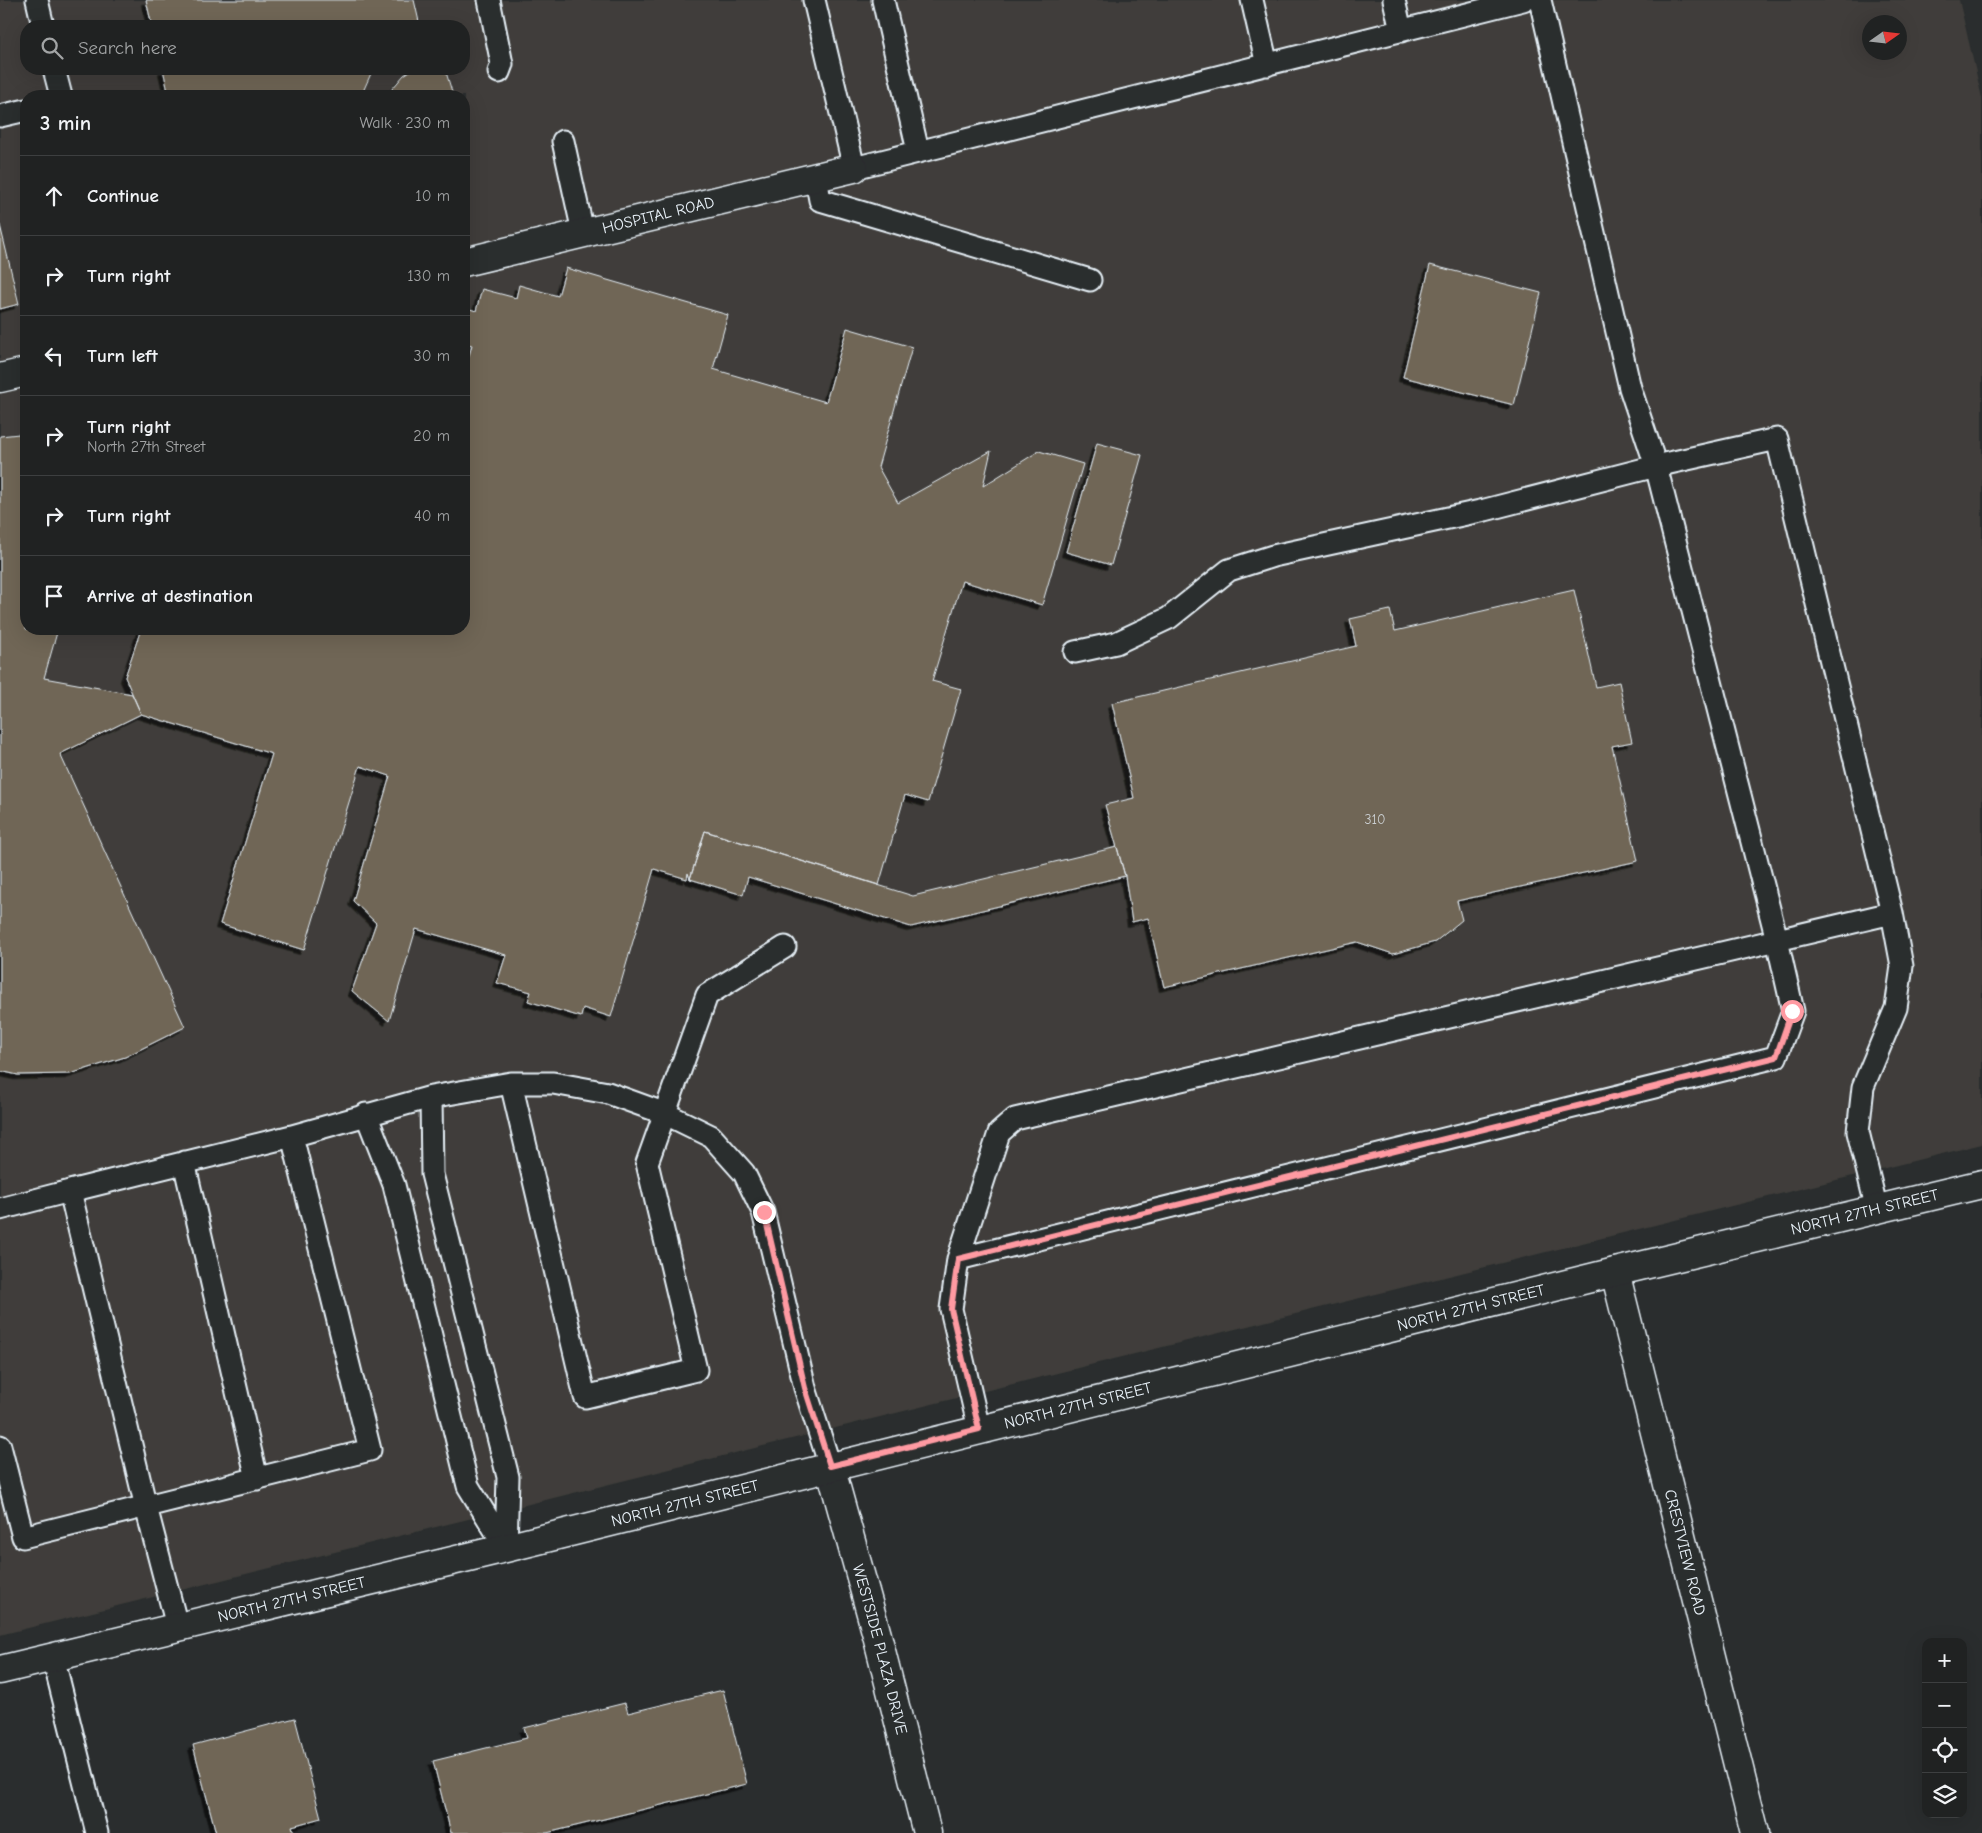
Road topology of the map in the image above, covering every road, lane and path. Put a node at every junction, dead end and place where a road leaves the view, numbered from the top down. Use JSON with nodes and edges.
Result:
{"nodes":[{"id":1,"x":37,"y":0,"type":"edge"},
{"id":2,"x":489,"y":0,"type":"edge"},
{"id":3,"x":814,"y":0,"type":"edge"},
{"id":4,"x":883,"y":0,"type":"edge"},
{"id":5,"x":1252,"y":0,"type":"edge"},
{"id":6,"x":1394,"y":0,"type":"edge"},
{"id":7,"x":1523,"y":0,"type":"edge"},
{"id":8,"x":1540,"y":0,"type":"edge"},
{"id":9,"x":42,"y":20,"type":"edge"},
{"id":10,"x":1401,"y":31,"type":"junction"},
{"id":11,"x":1267,"y":65,"type":"junction"},
{"id":12,"x":499,"y":72,"type":"dead end"},
{"id":13,"x":56,"y":75,"type":"edge"},
{"id":14,"x":59,"y":90,"type":"edge"},
{"id":15,"x":20,"y":111,"type":"edge"},
{"id":16,"x":0,"y":116,"type":"edge"},
{"id":17,"x":564,"y":141,"type":"dead end"},
{"id":18,"x":918,"y":151,"type":"junction"},
{"id":19,"x":854,"y":168,"type":"junction"},
{"id":20,"x":816,"y":178,"type":"junction"},
{"id":21,"x":583,"y":232,"type":"junction"},
{"id":22,"x":470,"y":260,"type":"edge"},
{"id":23,"x":1090,"y":280,"type":"dead end"},
{"id":24,"x":20,"y":373,"type":"edge"},
{"id":25,"x":0,"y":378,"type":"edge"},
{"id":26,"x":1656,"y":466,"type":"junction"},
{"id":27,"x":1075,"y":652,"type":"dead end"},
{"id":28,"x":1892,"y":913,"type":"junction"},
{"id":29,"x":1777,"y":940,"type":"junction"},
{"id":30,"x":786,"y":948,"type":"dead end"},
{"id":31,"x":511,"y":1083,"type":"junction"},
{"id":32,"x":431,"y":1097,"type":"junction"},
{"id":33,"x":366,"y":1114,"type":"junction"},
{"id":34,"x":666,"y":1114,"type":"junction"},
{"id":35,"x":292,"y":1136,"type":"junction"},
{"id":36,"x":184,"y":1162,"type":"junction"},
{"id":37,"x":1982,"y":1184,"type":"edge"},
{"id":38,"x":70,"y":1192,"type":"junction"},
{"id":39,"x":0,"y":1209,"type":"edge"},
{"id":40,"x":1877,"y":1210,"type":"junction"},
{"id":41,"x":958,"y":1259,"type":"junction"},
{"id":42,"x":1615,"y":1272,"type":"junction"},
{"id":43,"x":979,"y":1429,"type":"junction"},
{"id":44,"x":0,"y":1446,"type":"edge"},
{"id":45,"x":830,"y":1466,"type":"junction"},
{"id":46,"x":257,"y":1479,"type":"junction"},
{"id":47,"x":146,"y":1507,"type":"junction"},
{"id":48,"x":506,"y":1548,"type":"junction"},
{"id":49,"x":177,"y":1626,"type":"junction"},
{"id":50,"x":53,"y":1657,"type":"junction"},
{"id":51,"x":0,"y":1670,"type":"edge"},
{"id":52,"x":97,"y":1833,"type":"edge"},
{"id":53,"x":927,"y":1833,"type":"edge"},
{"id":54,"x":1755,"y":1833,"type":"edge"}],
"edges":[{"from":1,"to":9,"type":"lane"},
{"from":2,"to":12,"type":"lane"},
{"from":3,"to":19,"type":"lane"},
{"from":4,"to":18,"type":"lane"},
{"from":5,"to":11,"type":"lane"},
{"from":6,"to":10,"type":"lane"},
{"from":7,"to":10,"type":"lane"},
{"from":8,"to":26,"type":"lane"},
{"from":10,"to":11,"type":"lane"},
{"from":11,"to":18,"type":"lane"},
{"from":13,"to":14,"type":"lane"},
{"from":15,"to":16,"type":"lane"},
{"from":17,"to":21,"type":"lane"},
{"from":18,"to":19,"type":"lane"},
{"from":19,"to":20,"type":"street","name":"HOSPITAL ROAD"},
{"from":20,"to":21,"type":"street","name":"HOSPITAL ROAD"},
{"from":20,"to":23,"type":"lane"},
{"from":21,"to":22,"type":"street","name":"HOSPITAL ROAD"},
{"from":24,"to":25,"type":"street"},
{"from":26,"to":27,"type":"lane"},
{"from":26,"to":28,"type":"lane"},
{"from":26,"to":29,"type":"lane"},
{"from":28,"to":29,"type":"lane"},
{"from":28,"to":40,"type":"lane"},
{"from":29,"to":41,"type":"lane"},
{"from":29,"to":41,"type":"lane"},
{"from":30,"to":34,"type":"lane"},
{"from":31,"to":32,"type":"lane"},
{"from":31,"to":34,"type":"lane"},
{"from":31,"to":34,"type":"lane"},
{"from":32,"to":33,"type":"lane"},
{"from":32,"to":48,"type":"lane"},
{"from":33,"to":35,"type":"lane"},
{"from":33,"to":48,"type":"lane"},
{"from":34,"to":45,"type":"lane"},
{"from":35,"to":36,"type":"lane"},
{"from":35,"to":46,"type":"lane"},
{"from":36,"to":38,"type":"lane"},
{"from":36,"to":46,"type":"lane"},
{"from":37,"to":40,"type":"street","name":"NORTH 27TH STREET"},
{"from":38,"to":39,"type":"lane"},
{"from":38,"to":47,"type":"lane"},
{"from":40,"to":42,"type":"street","name":"NORTH 27TH STREET"},
{"from":41,"to":43,"type":"lane"},
{"from":42,"to":43,"type":"street","name":"NORTH 27TH STREET"},
{"from":42,"to":54,"type":"street","name":"CRESTVIEW ROAD"},
{"from":43,"to":45,"type":"street","name":"NORTH 27TH STREET"},
{"from":44,"to":47,"type":"lane"},
{"from":45,"to":48,"type":"street","name":"NORTH 27TH STREET"},
{"from":45,"to":53,"type":"street","name":"WESTSIDE PLAZA DRIVE"},
{"from":46,"to":47,"type":"lane"},
{"from":47,"to":49,"type":"lane"},
{"from":48,"to":49,"type":"street","name":"NORTH 27TH STREET"},
{"from":49,"to":50,"type":"street","name":"NORTH 27TH STREET"},
{"from":50,"to":51,"type":"street","name":"NORTH 27TH STREET"},
{"from":50,"to":52,"type":"lane"}]}
